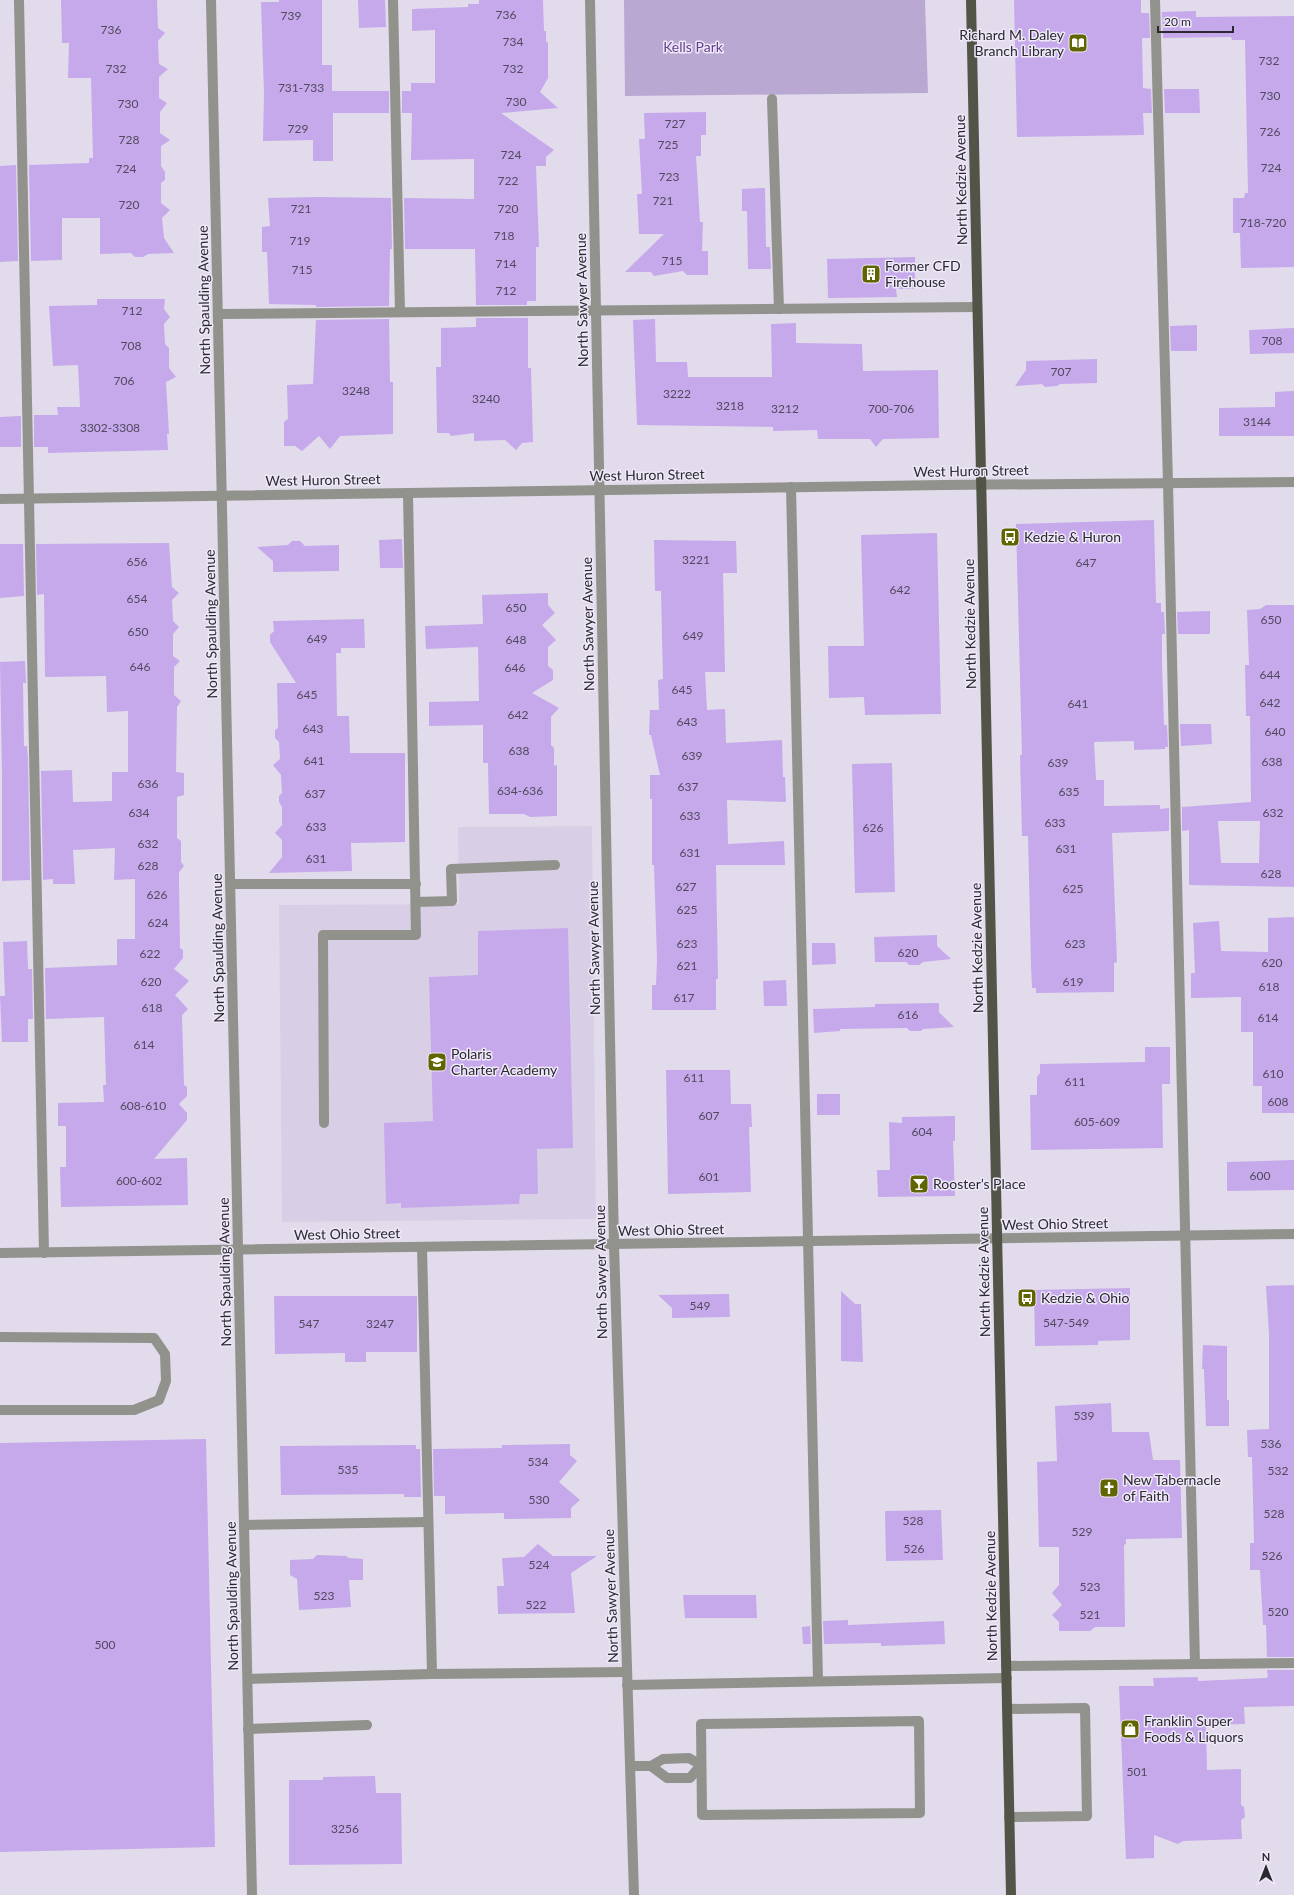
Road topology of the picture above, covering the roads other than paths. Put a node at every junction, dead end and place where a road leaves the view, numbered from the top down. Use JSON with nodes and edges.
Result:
{"nodes":[{"id":1,"x":19,"y":0,"type":"edge"},
{"id":2,"x":211,"y":0,"type":"edge"},
{"id":3,"x":394,"y":0,"type":"edge"},
{"id":4,"x":590,"y":0,"type":"edge"},
{"id":5,"x":971,"y":0,"type":"edge"},
{"id":6,"x":1155,"y":0,"type":"edge"},
{"id":7,"x":772,"y":99,"type":"dead end"},
{"id":8,"x":977,"y":307,"type":"junction"},
{"id":9,"x":779,"y":309,"type":"junction"},
{"id":10,"x":596,"y":310,"type":"junction"},
{"id":11,"x":400,"y":312,"type":"junction"},
{"id":12,"x":218,"y":314,"type":"junction"},
{"id":13,"x":1294,"y":482,"type":"edge"},
{"id":14,"x":1168,"y":483,"type":"junction"},
{"id":15,"x":981,"y":485,"type":"junction"},
{"id":16,"x":790,"y":487,"type":"junction"},
{"id":17,"x":600,"y":490,"type":"junction"},
{"id":18,"x":408,"y":493,"type":"junction"},
{"id":19,"x":222,"y":495,"type":"junction"},
{"id":20,"x":29,"y":498,"type":"junction"},
{"id":21,"x":0,"y":499,"type":"edge"},
{"id":22,"x":555,"y":865,"type":"dead end"},
{"id":23,"x":230,"y":884,"type":"junction"},
{"id":24,"x":416,"y":884,"type":"junction"},
{"id":25,"x":416,"y":902,"type":"junction"},
{"id":26,"x":324,"y":1123,"type":"dead end"},
{"id":27,"x":1294,"y":1234,"type":"edge"},
{"id":28,"x":1184,"y":1236,"type":"junction"},
{"id":29,"x":997,"y":1239,"type":"junction"},
{"id":30,"x":808,"y":1242,"type":"junction"},
{"id":31,"x":614,"y":1245,"type":"junction"},
{"id":32,"x":422,"y":1247,"type":"junction"},
{"id":33,"x":238,"y":1250,"type":"junction"},
{"id":34,"x":0,"y":1253,"type":"edge"},
{"id":35,"x":44,"y":1253,"type":"junction"},
{"id":36,"x":0,"y":1338,"type":"edge"},
{"id":37,"x":0,"y":1410,"type":"edge"},
{"id":38,"x":428,"y":1522,"type":"junction"},
{"id":39,"x":244,"y":1525,"type":"junction"},
{"id":40,"x":1294,"y":1663,"type":"edge"},
{"id":41,"x":1195,"y":1664,"type":"junction"},
{"id":42,"x":1006,"y":1666,"type":"junction"},
{"id":43,"x":627,"y":1672,"type":"junction"},
{"id":44,"x":432,"y":1674,"type":"junction"},
{"id":45,"x":1007,"y":1678,"type":"junction"},
{"id":46,"x":248,"y":1679,"type":"junction"},
{"id":47,"x":818,"y":1681,"type":"junction"},
{"id":48,"x":627,"y":1685,"type":"junction"},
{"id":49,"x":1007,"y":1709,"type":"junction"},
{"id":50,"x":366,"y":1725,"type":"dead end"},
{"id":51,"x":248,"y":1730,"type":"junction"},
{"id":52,"x":701,"y":1765,"type":"junction"},
{"id":53,"x":630,"y":1766,"type":"junction"},
{"id":54,"x":651,"y":1766,"type":"junction"},
{"id":55,"x":1009,"y":1817,"type":"junction"},
{"id":56,"x":252,"y":1895,"type":"edge"},
{"id":57,"x":634,"y":1895,"type":"edge"},
{"id":58,"x":1011,"y":1895,"type":"edge"}],
"edges":[{"from":1,"to":20,"type":"street"},
{"from":2,"to":12,"type":"street","name":"North Spaulding Avenue"},
{"from":3,"to":11,"type":"street"},
{"from":4,"to":10,"type":"street","name":"North Sawyer Avenue"},
{"from":5,"to":8,"type":"main road","name":"North Kedzie Avenue"},
{"from":6,"to":14,"type":"street"},
{"from":7,"to":9,"type":"street"},
{"from":8,"to":9,"type":"street"},
{"from":8,"to":15,"type":"main road","name":"North Kedzie Avenue"},
{"from":9,"to":10,"type":"street"},
{"from":10,"to":11,"type":"street"},
{"from":10,"to":17,"type":"street","name":"North Sawyer Avenue"},
{"from":11,"to":12,"type":"street"},
{"from":12,"to":19,"type":"street","name":"North Spaulding Avenue"},
{"from":13,"to":14,"type":"street","name":"West Huron Street"},
{"from":14,"to":15,"type":"street","name":"West Huron Street"},
{"from":14,"to":28,"type":"street"},
{"from":15,"to":16,"type":"street","name":"West Huron Street"},
{"from":15,"to":29,"type":"main road","name":"North Kedzie Avenue"},
{"from":16,"to":17,"type":"street","name":"West Huron Street"},
{"from":16,"to":30,"type":"street"},
{"from":17,"to":18,"type":"street","name":"West Huron Street"},
{"from":17,"to":31,"type":"street","name":"North Sawyer Avenue"},
{"from":18,"to":19,"type":"street","name":"West Huron Street"},
{"from":18,"to":24,"type":"street"},
{"from":19,"to":20,"type":"street","name":"West Huron Street"},
{"from":19,"to":23,"type":"street","name":"North Spaulding Avenue"},
{"from":20,"to":21,"type":"street","name":"West Huron Street"},
{"from":20,"to":35,"type":"street"},
{"from":22,"to":25,"type":"street"},
{"from":23,"to":24,"type":"street"},
{"from":23,"to":33,"type":"street","name":"North Spaulding Avenue"},
{"from":24,"to":25,"type":"street"},
{"from":25,"to":26,"type":"street"},
{"from":27,"to":28,"type":"street","name":"West Ohio Street"},
{"from":28,"to":29,"type":"street","name":"West Ohio Street"},
{"from":28,"to":41,"type":"street"},
{"from":29,"to":30,"type":"street","name":"West Ohio Street"},
{"from":29,"to":42,"type":"main road","name":"North Kedzie Avenue"},
{"from":30,"to":31,"type":"street","name":"West Ohio Street"},
{"from":30,"to":47,"type":"street"},
{"from":31,"to":32,"type":"street","name":"West Ohio Street"},
{"from":31,"to":43,"type":"street","name":"North Sawyer Avenue"},
{"from":32,"to":33,"type":"street","name":"West Ohio Street"},
{"from":32,"to":38,"type":"street"},
{"from":33,"to":35,"type":"street","name":"West Ohio Street"},
{"from":33,"to":39,"type":"street","name":"North Spaulding Avenue"},
{"from":34,"to":35,"type":"street","name":"West Ohio Street"},
{"from":36,"to":37,"type":"street"},
{"from":38,"to":39,"type":"street"},
{"from":38,"to":44,"type":"street"},
{"from":39,"to":46,"type":"street","name":"North Spaulding Avenue"},
{"from":40,"to":41,"type":"street"},
{"from":41,"to":42,"type":"street"},
{"from":42,"to":45,"type":"main road","name":"North Kedzie Avenue"},
{"from":43,"to":44,"type":"street"},
{"from":43,"to":48,"type":"street","name":"North Sawyer Avenue"},
{"from":44,"to":46,"type":"street"},
{"from":45,"to":47,"type":"street"},
{"from":45,"to":49,"type":"main road","name":"North Kedzie Avenue"},
{"from":46,"to":51,"type":"street","name":"North Spaulding Avenue"},
{"from":47,"to":48,"type":"street"},
{"from":48,"to":53,"type":"street","name":"North Sawyer Avenue"},
{"from":49,"to":55,"type":"main road","name":"North Kedzie Avenue"},
{"from":49,"to":55,"type":"street"},
{"from":50,"to":51,"type":"street"},
{"from":51,"to":56,"type":"street","name":"North Spaulding Avenue"},
{"from":52,"to":52,"type":"street"},
{"from":52,"to":54,"type":"street"},
{"from":52,"to":54,"type":"street"},
{"from":53,"to":54,"type":"street"},
{"from":53,"to":57,"type":"street","name":"North Sawyer Avenue"},
{"from":55,"to":58,"type":"main road","name":"North Kedzie Avenue"}]}
